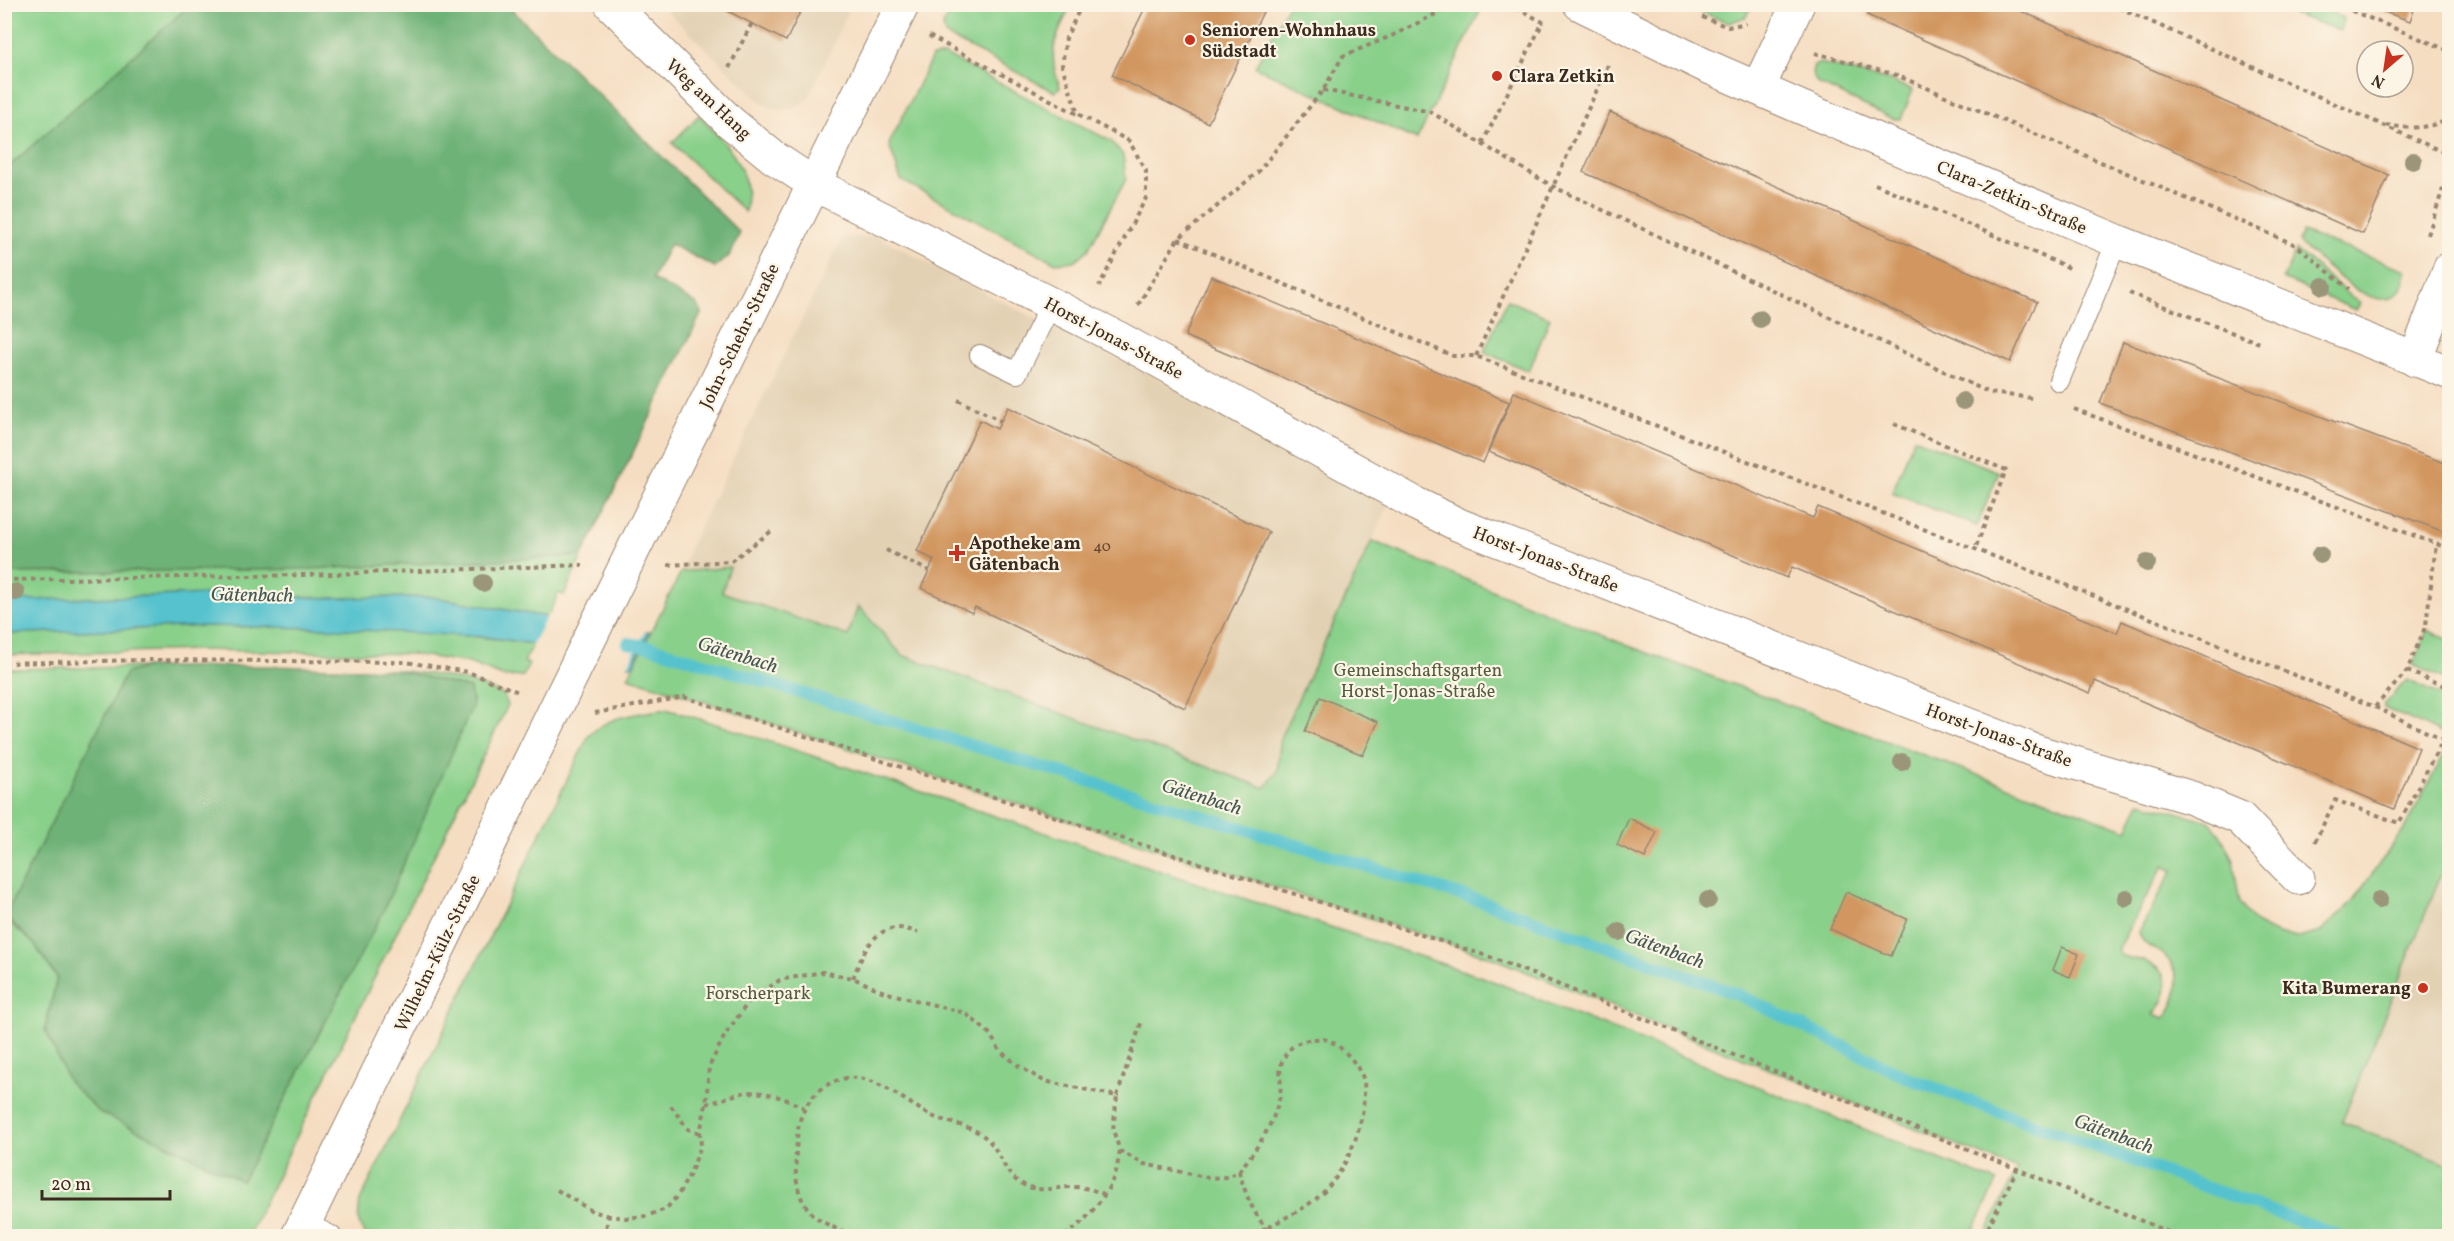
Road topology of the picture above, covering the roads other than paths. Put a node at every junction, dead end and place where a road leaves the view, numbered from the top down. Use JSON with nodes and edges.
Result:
{"nodes":[{"id":1,"x":611,"y":4,"type":"edge"},
{"id":2,"x":1580,"y":4,"type":"edge"},
{"id":3,"x":1798,"y":4,"type":"edge"},
{"id":4,"x":900,"y":12,"type":"edge"},
{"id":5,"x":1758,"y":88,"type":"junction"},
{"id":6,"x":814,"y":183,"type":"junction"},
{"id":7,"x":2117,"y":241,"type":"junction"},
{"id":8,"x":2450,"y":268,"type":"edge"},
{"id":9,"x":1051,"y":304,"type":"junction"},
{"id":10,"x":980,"y":355,"type":"dead end"},
{"id":11,"x":2415,"y":360,"type":"junction"},
{"id":12,"x":2450,"y":373,"type":"edge"},
{"id":13,"x":2059,"y":381,"type":"dead end"},
{"id":14,"x":575,"y":669,"type":"joint"},
{"id":15,"x":2298,"y":878,"type":"road end"},
{"id":16,"x":311,"y":1232,"type":"edge"}],
"edges":[{"from":1,"to":6,"type":"street","name":"Weg am Hang"},
{"from":2,"to":5,"type":"street","name":"Clara-Zetkin-Straße"},
{"from":3,"to":5,"type":"street"},
{"from":4,"to":6,"type":"street","name":"John-Schehr-Straße"},
{"from":5,"to":7,"type":"street","name":"Clara-Zetkin-Straße"},
{"from":6,"to":9,"type":"street","name":"Horst-Jonas-Straße"},
{"from":6,"to":14,"type":"street","name":"John-Schehr-Straße"},
{"from":7,"to":11,"type":"street","name":"Clara-Zetkin-Straße"},
{"from":7,"to":13,"type":"lane"},
{"from":8,"to":11,"type":"street"},
{"from":9,"to":10,"type":"lane"},
{"from":9,"to":15,"type":"street","name":"Horst-Jonas-Straße"},
{"from":11,"to":12,"type":"street","name":"Clara-Zetkin-Straße"},
{"from":14,"to":16,"type":"street","name":"Wilhelm-Külz-Straße"}]}
